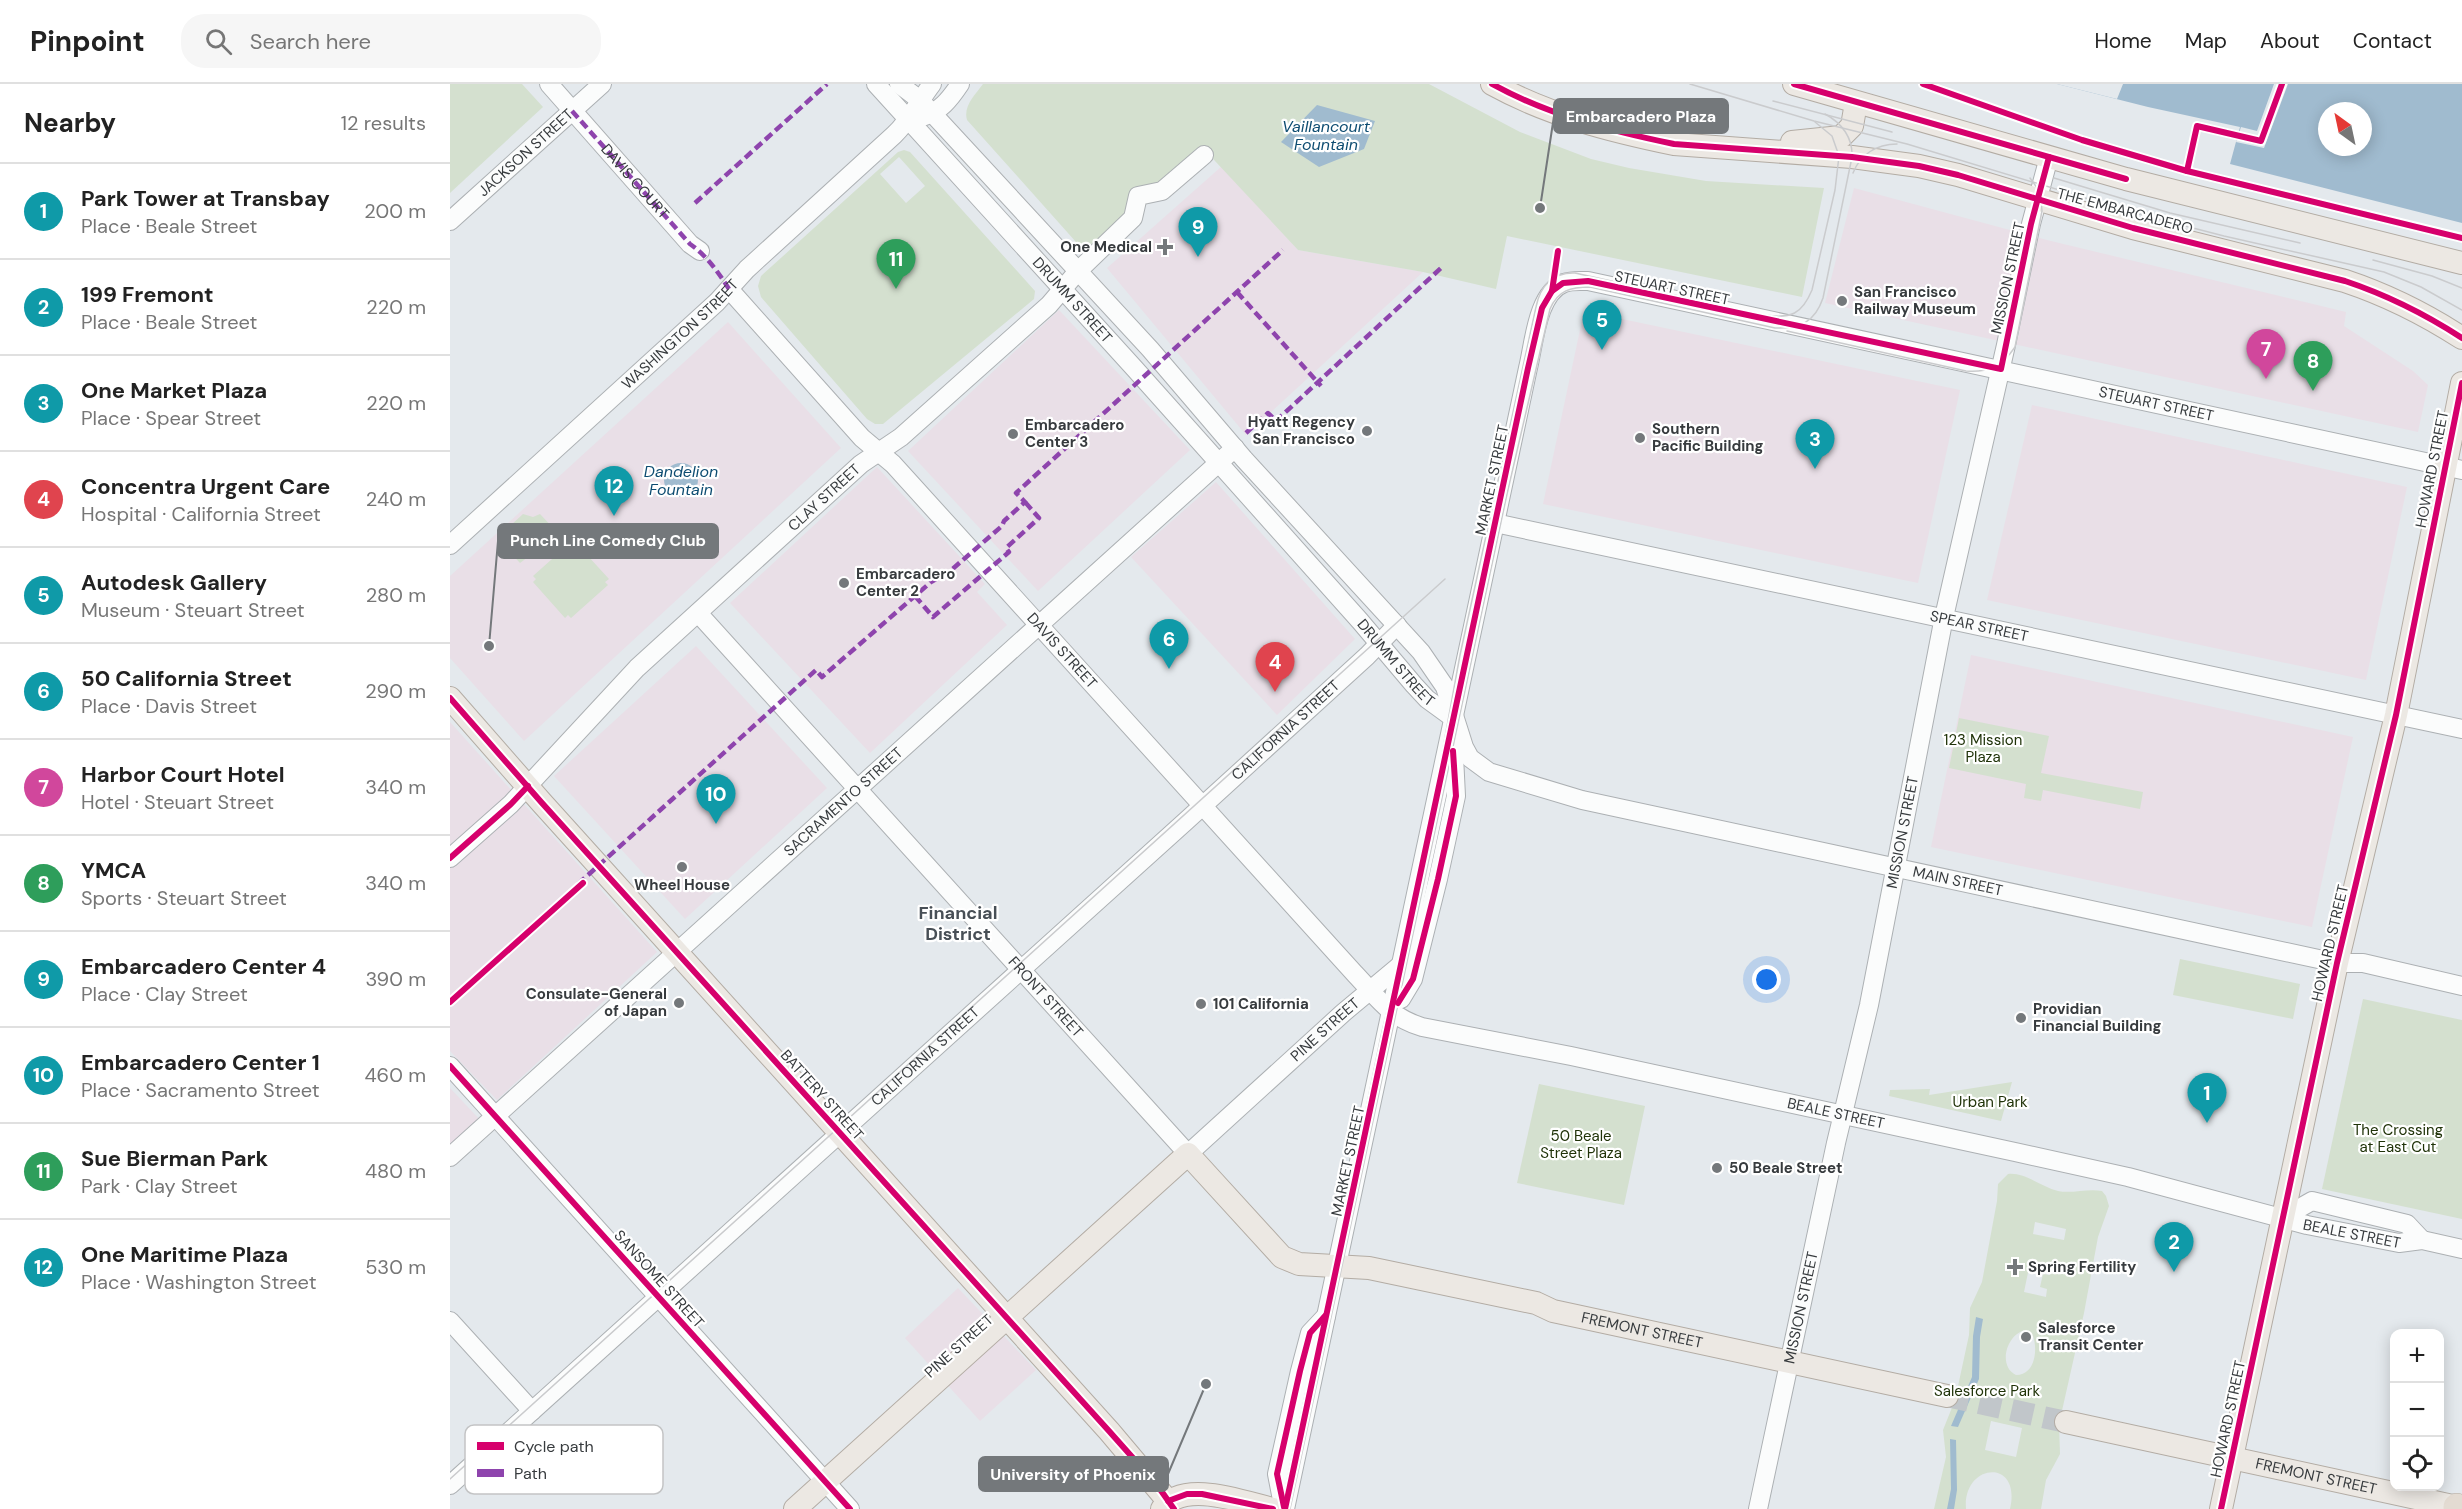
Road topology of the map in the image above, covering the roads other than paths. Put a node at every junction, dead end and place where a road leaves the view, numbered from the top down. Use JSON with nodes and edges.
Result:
{"nodes":[{"id":1,"x":549,"y":84,"type":"edge"},
{"id":2,"x":602,"y":84,"type":"edge"},
{"id":3,"x":876,"y":84,"type":"edge"},
{"id":4,"x":899,"y":84,"type":"edge"},
{"id":5,"x":932,"y":84,"type":"edge"},
{"id":6,"x":960,"y":84,"type":"edge"},
{"id":7,"x":1492,"y":84,"type":"edge"},
{"id":8,"x":1794,"y":84,"type":"edge"},
{"id":9,"x":1822,"y":93,"type":"junction"},
{"id":10,"x":920,"y":100,"type":"junction"},
{"id":11,"x":1856,"y":103,"type":"junction"},
{"id":12,"x":572,"y":111,"type":"junction"},
{"id":13,"x":933,"y":114,"type":"junction"},
{"id":14,"x":908,"y":121,"type":"junction"},
{"id":15,"x":1813,"y":140,"type":"junction"},
{"id":16,"x":1746,"y":150,"type":"junction"},
{"id":17,"x":1204,"y":155,"type":"dead end"},
{"id":18,"x":2049,"y":158,"type":"junction"},
{"id":19,"x":2037,"y":200,"type":"junction"},
{"id":20,"x":450,"y":221,"type":"edge"},
{"id":21,"x":700,"y":251,"type":"dead end"},
{"id":22,"x":2462,"y":263,"type":"edge"},
{"id":23,"x":1078,"y":271,"type":"junction"},
{"id":24,"x":729,"y":290,"type":"junction"},
{"id":25,"x":1062,"y":290,"type":"junction"},
{"id":26,"x":1552,"y":291,"type":"joint"},
{"id":27,"x":2462,"y":338,"type":"edge"},
{"id":28,"x":2001,"y":369,"type":"junction"},
{"id":29,"x":2462,"y":383,"type":"edge"},
{"id":30,"x":1235,"y":448,"type":"junction"},
{"id":31,"x":879,"y":452,"type":"junction"},
{"id":32,"x":1219,"y":463,"type":"junction"},
{"id":33,"x":2453,"y":468,"type":"edge"},
{"id":34,"x":1495,"y":523,"type":"junction"},
{"id":35,"x":450,"y":545,"type":"edge"},
{"id":36,"x":698,"y":613,"type":"junction"},
{"id":37,"x":1944,"y":617,"type":"junction"},
{"id":38,"x":1039,"y":626,"type":"junction"},
{"id":39,"x":1397,"y":626,"type":"junction"},
{"id":40,"x":1378,"y":645,"type":"junction"},
{"id":41,"x":450,"y":698,"type":"edge"},
{"id":42,"x":2396,"y":715,"type":"junction"},
{"id":43,"x":1454,"y":716,"type":"junction"},
{"id":44,"x":2462,"y":729,"type":"edge"},
{"id":45,"x":528,"y":786,"type":"junction"},
{"id":46,"x":858,"y":789,"type":"junction"},
{"id":47,"x":1202,"y":806,"type":"junction"},
{"id":48,"x":450,"y":858,"type":"edge"},
{"id":49,"x":1897,"y":867,"type":"junction"},
{"id":50,"x":677,"y":952,"type":"junction"},
{"id":51,"x":1403,"y":963,"type":"junction"},
{"id":52,"x":2337,"y":963,"type":"junction"},
{"id":53,"x":1021,"y":969,"type":"junction"},
{"id":54,"x":2462,"y":986,"type":"edge"},
{"id":55,"x":1371,"y":991,"type":"junction"},
{"id":56,"x":1392,"y":1014,"type":"junction"},
{"id":57,"x":450,"y":1066,"type":"edge"},
{"id":58,"x":1844,"y":1115,"type":"junction"},
{"id":59,"x":496,"y":1116,"type":"junction"},
{"id":60,"x":840,"y":1133,"type":"junction"},
{"id":61,"x":1188,"y":1154,"type":"junction"},
{"id":62,"x":450,"y":1157,"type":"edge"},
{"id":63,"x":2282,"y":1218,"type":"junction"},
{"id":64,"x":2422,"y":1240,"type":"junction"},
{"id":65,"x":2462,"y":1249,"type":"edge"},
{"id":66,"x":1337,"y":1267,"type":"junction"},
{"id":67,"x":658,"y":1297,"type":"junction"},
{"id":68,"x":1007,"y":1319,"type":"junction"},
{"id":69,"x":450,"y":1321,"type":"edge"},
{"id":70,"x":1790,"y":1362,"type":"junction"},
{"id":71,"x":1947,"y":1396,"type":"tunnel mouth"},
{"id":72,"x":532,"y":1411,"type":"junction"},
{"id":73,"x":2066,"y":1422,"type":"tunnel mouth"},
{"id":74,"x":516,"y":1425,"type":"edge"},
{"id":75,"x":2232,"y":1458,"type":"junction"},
{"id":76,"x":465,"y":1471,"type":"edge"},
{"id":77,"x":826,"y":1481,"type":"junction"},
{"id":78,"x":450,"y":1485,"type":"edge"},
{"id":79,"x":1165,"y":1505,"type":"edge"},
{"id":80,"x":2459,"y":1508,"type":"edge"},
{"id":81,"x":795,"y":1509,"type":"edge"},
{"id":82,"x":850,"y":1509,"type":"edge"},
{"id":83,"x":1273,"y":1509,"type":"edge"},
{"id":84,"x":1285,"y":1509,"type":"edge"},
{"id":85,"x":1758,"y":1509,"type":"edge"},
{"id":86,"x":2221,"y":1509,"type":"edge"}],
"edges":[{"from":1,"to":12,"type":"street"},
{"from":2,"to":12,"type":"street","name":"JACKSON STREET"},
{"from":3,"to":14,"type":"street","name":"DRUMM STREET"},
{"from":4,"to":10,"type":"street","name":"DRUMM STREET"},
{"from":5,"to":10,"type":"street","name":"WASHINGTON STREET"},
{"from":6,"to":13,"type":"street","name":"WASHINGTON STREET"},
{"from":7,"to":16,"type":"main road","name":"THE EMBARCADERO"},
{"from":8,"to":9,"type":"main road","name":"THE EMBARCADERO"},
{"from":9,"to":11,"type":"main road","name":"THE EMBARCADERO"},
{"from":9,"to":15,"type":"main road"},
{"from":10,"to":13,"type":"street","name":"DRUMM STREET"},
{"from":10,"to":14,"type":"street","name":"WASHINGTON STREET"},
{"from":11,"to":15,"type":"main road"},
{"from":11,"to":18,"type":"main road","name":"THE EMBARCADERO"},
{"from":12,"to":20,"type":"street","name":"JACKSON STREET"},
{"from":12,"to":21,"type":"street","name":"DAVIS COURT"},
{"from":13,"to":14,"type":"street","name":"WASHINGTON STREET"},
{"from":13,"to":23,"type":"street","name":"DRUMM STREET"},
{"from":14,"to":24,"type":"street","name":"WASHINGTON STREET"},
{"from":14,"to":25,"type":"street","name":"DRUMM STREET"},
{"from":15,"to":16,"type":"main road"},
{"from":16,"to":19,"type":"main road","name":"THE EMBARCADERO"},
{"from":17,"to":23,"type":"street","name":"CLAY STREET"},
{"from":18,"to":19,"type":"street","name":"MISSION STREET"},
{"from":18,"to":22,"type":"main road","name":"THE EMBARCADERO"},
{"from":19,"to":27,"type":"main road","name":"THE EMBARCADERO"},
{"from":19,"to":28,"type":"street","name":"MISSION STREET"},
{"from":23,"to":25,"type":"street","name":"CLAY STREET"},
{"from":23,"to":30,"type":"street","name":"DRUMM STREET"},
{"from":24,"to":31,"type":"street","name":"DAVIS STREET"},
{"from":24,"to":35,"type":"street","name":"WASHINGTON STREET"},
{"from":25,"to":31,"type":"street","name":"CLAY STREET"},
{"from":25,"to":32,"type":"street","name":"DRUMM STREET"},
{"from":26,"to":28,"type":"street","name":"STEUART STREET"},
{"from":26,"to":34,"type":"street","name":"MARKET STREET"},
{"from":28,"to":33,"type":"street","name":"STEUART STREET"},
{"from":28,"to":37,"type":"street","name":"MISSION STREET"},
{"from":29,"to":33,"type":"main road","name":"HOWARD STREET"},
{"from":30,"to":32,"type":"street","name":"SACRAMENTO STREET"},
{"from":30,"to":39,"type":"street","name":"DRUMM STREET"},
{"from":31,"to":36,"type":"street","name":"CLAY STREET"},
{"from":31,"to":38,"type":"street","name":"DAVIS STREET"},
{"from":32,"to":38,"type":"street","name":"SACRAMENTO STREET"},
{"from":32,"to":40,"type":"street","name":"DRUMM STREET"},
{"from":33,"to":42,"type":"main road","name":"HOWARD STREET"},
{"from":34,"to":37,"type":"street","name":"SPEAR STREET"},
{"from":34,"to":43,"type":"street","name":"MARKET STREET"},
{"from":36,"to":45,"type":"street","name":"CLAY STREET"},
{"from":36,"to":46,"type":"street","name":"FRONT STREET"},
{"from":37,"to":42,"type":"street","name":"SPEAR STREET"},
{"from":37,"to":49,"type":"street","name":"MISSION STREET"},
{"from":38,"to":46,"type":"street","name":"SACRAMENTO STREET"},
{"from":38,"to":47,"type":"street","name":"DAVIS STREET"},
{"from":39,"to":40,"type":"street","name":"CALIFORNIA STREET"},
{"from":39,"to":43,"type":"street","name":"DRUMM STREET"},
{"from":40,"to":43,"type":"street","name":"DRUMM STREET"},
{"from":40,"to":47,"type":"street","name":"CALIFORNIA STREET"},
{"from":41,"to":45,"type":"main road","name":"BATTERY STREET"},
{"from":42,"to":44,"type":"street","name":"SPEAR STREET"},
{"from":42,"to":52,"type":"main road","name":"HOWARD STREET"},
{"from":43,"to":49,"type":"street","name":"MAIN STREET"},
{"from":43,"to":51,"type":"street","name":"MARKET STREET"},
{"from":43,"to":56,"type":"street","name":"MARKET STREET"},
{"from":45,"to":48,"type":"street","name":"CLAY STREET"},
{"from":45,"to":50,"type":"main road","name":"BATTERY STREET"},
{"from":46,"to":50,"type":"street","name":"SACRAMENTO STREET"},
{"from":46,"to":53,"type":"street","name":"FRONT STREET"},
{"from":47,"to":53,"type":"street","name":"CALIFORNIA STREET"},
{"from":47,"to":55,"type":"street","name":"DAVIS STREET"},
{"from":49,"to":52,"type":"street","name":"MAIN STREET"},
{"from":49,"to":58,"type":"street","name":"MISSION STREET"},
{"from":50,"to":59,"type":"street","name":"SACRAMENTO STREET"},
{"from":50,"to":60,"type":"main road","name":"BATTERY STREET"},
{"from":51,"to":55,"type":"street","name":"PINE STREET"},
{"from":51,"to":56,"type":"street","name":"MARKET STREET"},
{"from":52,"to":54,"type":"street","name":"MAIN STREET"},
{"from":52,"to":63,"type":"main road","name":"HOWARD STREET"},
{"from":53,"to":60,"type":"street","name":"CALIFORNIA STREET"},
{"from":53,"to":61,"type":"street","name":"FRONT STREET"},
{"from":55,"to":56,"type":"street","name":"DAVIS STREET"},
{"from":55,"to":61,"type":"street","name":"PINE STREET"},
{"from":56,"to":58,"type":"street","name":"BEALE STREET"},
{"from":56,"to":66,"type":"street","name":"MARKET STREET"},
{"from":57,"to":59,"type":"street","name":"SANSOME STREET"},
{"from":58,"to":63,"type":"street","name":"BEALE STREET"},
{"from":58,"to":70,"type":"street","name":"MISSION STREET"},
{"from":59,"to":62,"type":"street","name":"SACRAMENTO STREET"},
{"from":59,"to":67,"type":"street","name":"SANSOME STREET"},
{"from":60,"to":67,"type":"street","name":"CALIFORNIA STREET"},
{"from":60,"to":68,"type":"main road","name":"BATTERY STREET"},
{"from":61,"to":66,"type":"main road","name":"FRONT STREET"},
{"from":61,"to":68,"type":"main road","name":"PINE STREET"},
{"from":63,"to":64,"type":"street","name":"BEALE STREET"},
{"from":63,"to":64,"type":"street","name":"BEALE STREET"},
{"from":63,"to":75,"type":"main road","name":"HOWARD STREET"},
{"from":64,"to":65,"type":"street","name":"BEALE STREET"},
{"from":66,"to":70,"type":"main road","name":"FREMONT STREET"},
{"from":66,"to":84,"type":"street","name":"MARKET STREET"},
{"from":67,"to":72,"type":"street","name":"CALIFORNIA STREET"},
{"from":67,"to":77,"type":"street","name":"SANSOME STREET"},
{"from":68,"to":77,"type":"main road","name":"PINE STREET"},
{"from":68,"to":79,"type":"main road","name":"BATTERY STREET"},
{"from":69,"to":72,"type":"street"},
{"from":70,"to":71,"type":"main road","name":"FREMONT STREET"},
{"from":70,"to":85,"type":"street","name":"MISSION STREET"},
{"from":72,"to":74,"type":"street","name":"CALIFORNIA STREET"},
{"from":73,"to":75,"type":"main road","name":"FREMONT STREET"},
{"from":75,"to":80,"type":"main road","name":"FREMONT STREET"},
{"from":75,"to":86,"type":"main road","name":"HOWARD STREET"},
{"from":76,"to":78,"type":"street","name":"CALIFORNIA STREET"},
{"from":77,"to":81,"type":"main road","name":"PINE STREET"},
{"from":77,"to":82,"type":"street","name":"SANSOME STREET"},
{"from":79,"to":83,"type":"main road"}]}
